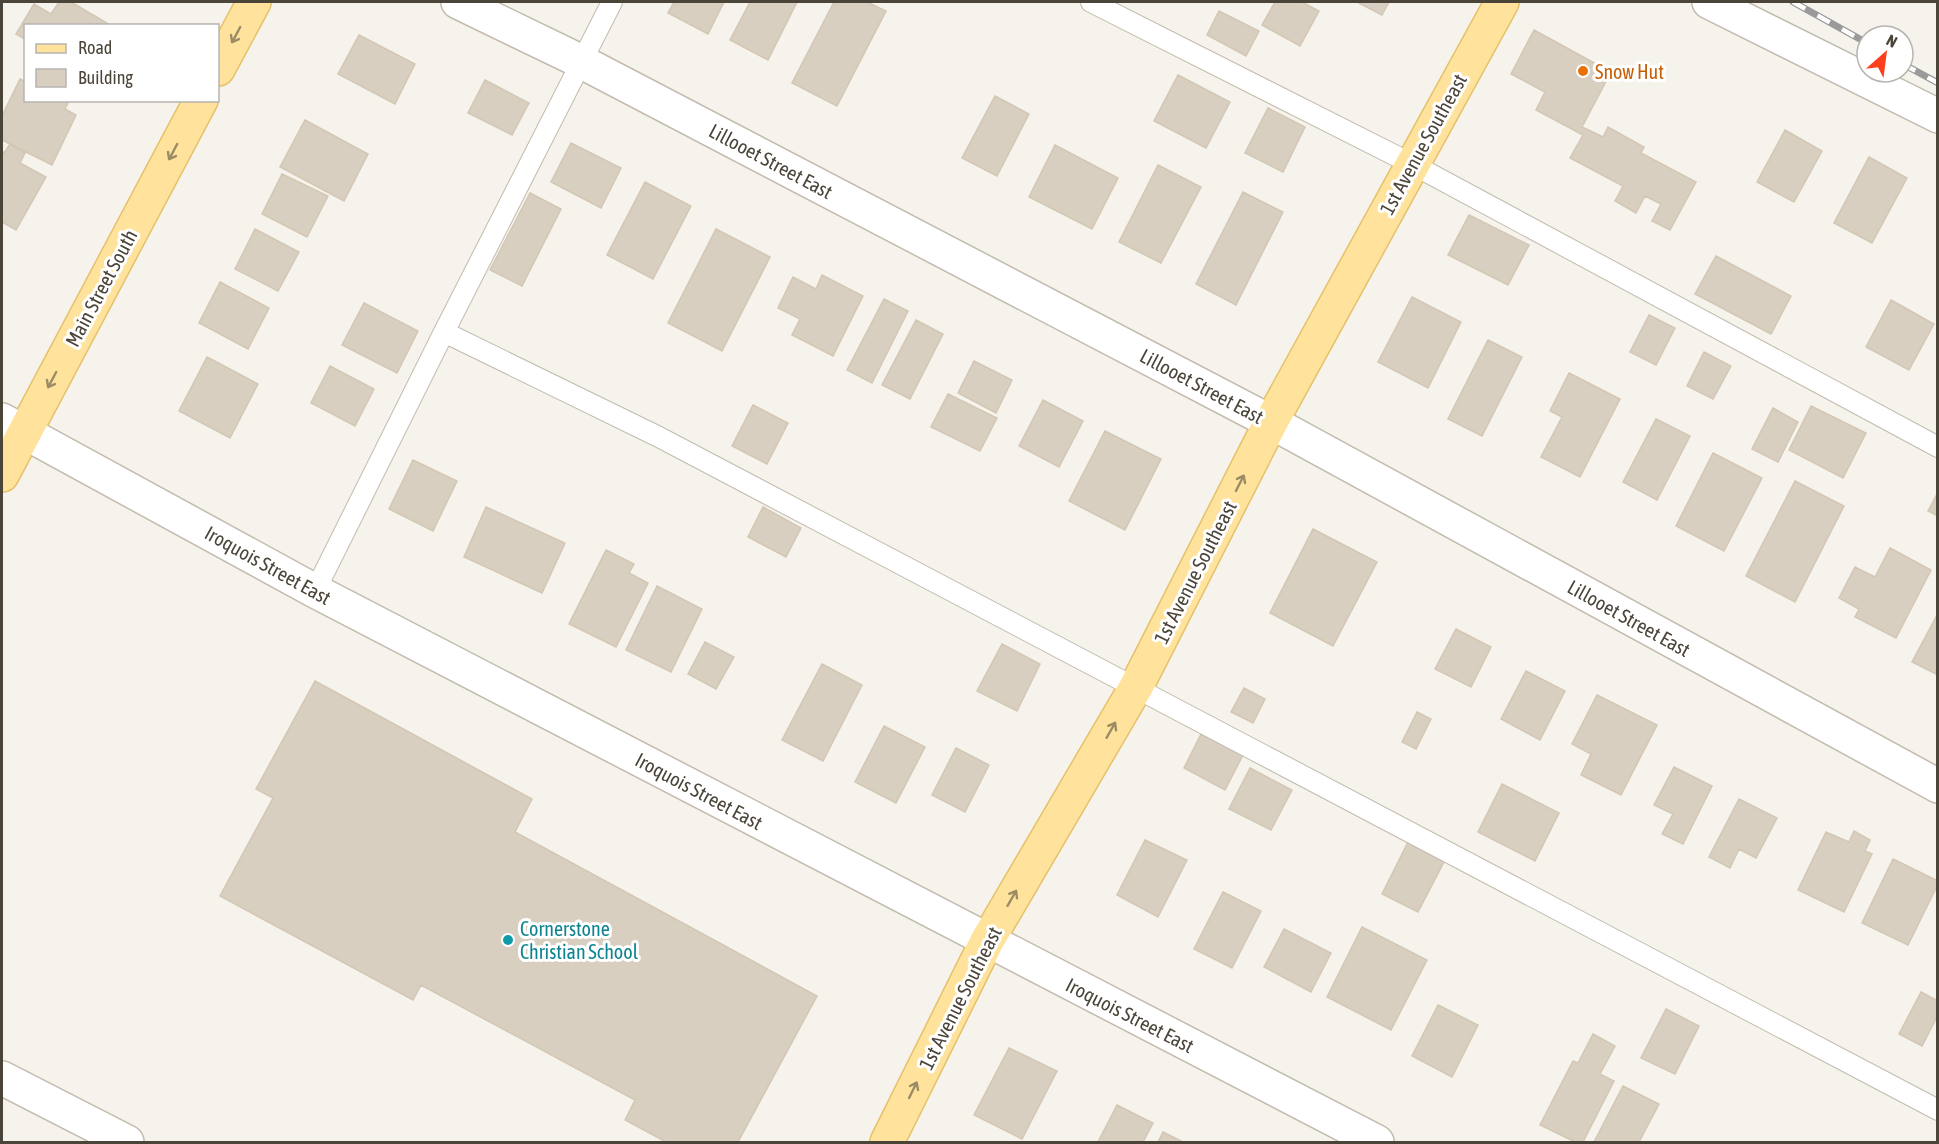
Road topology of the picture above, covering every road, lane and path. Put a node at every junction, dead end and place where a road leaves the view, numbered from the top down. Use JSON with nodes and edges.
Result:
{"nodes":[{"id":1,"x":254,"y":2,"type":"edge"},
{"id":2,"x":458,"y":2,"type":"edge"},
{"id":3,"x":612,"y":2,"type":"edge"},
{"id":4,"x":1092,"y":2,"type":"edge"},
{"id":5,"x":1502,"y":2,"type":"edge"},
{"id":6,"x":1709,"y":2,"type":"edge"},
{"id":7,"x":1747,"y":10,"type":"edge"},
{"id":8,"x":580,"y":61,"type":"junction"},
{"id":9,"x":219,"y":67,"type":"edge"},
{"id":10,"x":200,"y":102,"type":"edge"},
{"id":11,"x":1938,"y":116,"type":"edge"},
{"id":12,"x":1412,"y":164,"type":"junction"},
{"id":13,"x":444,"y":332,"type":"junction"},
{"id":14,"x":1271,"y":422,"type":"junction"},
{"id":15,"x":13,"y":426,"type":"edge"},
{"id":16,"x":1938,"y":447,"type":"edge"},
{"id":17,"x":2,"y":475,"type":"edge"},
{"id":18,"x":315,"y":591,"type":"junction"},
{"id":19,"x":1136,"y":687,"type":"junction"},
{"id":20,"x":1938,"y":786,"type":"edge"},
{"id":21,"x":987,"y":941,"type":"junction"},
{"id":22,"x":2,"y":1078,"type":"edge"},
{"id":23,"x":1938,"y":1110,"type":"edge"},
{"id":24,"x":128,"y":1143,"type":"edge"},
{"id":25,"x":887,"y":1143,"type":"edge"},
{"id":26,"x":1377,"y":1143,"type":"edge"}],
"edges":[{"from":1,"to":9,"type":"main road","one_way":true},
{"from":2,"to":8,"type":"street","name":"Lillooet Street East"},
{"from":3,"to":8,"type":"lane"},
{"from":4,"to":12,"type":"lane"},
{"from":5,"to":12,"type":"main road","name":"1st Avenue Southeast"},
{"from":6,"to":7,"type":"street"},
{"from":7,"to":11,"type":"street"},
{"from":8,"to":13,"type":"lane"},
{"from":8,"to":14,"type":"street","name":"Lillooet Street East"},
{"from":10,"to":15,"type":"main road","name":"Main Street South","one_way":true},
{"from":12,"to":14,"type":"main road","name":"1st Avenue Southeast"},
{"from":12,"to":16,"type":"lane"},
{"from":13,"to":18,"type":"lane"},
{"from":13,"to":19,"type":"lane"},
{"from":19,"to":14,"type":"main road","name":"1st Avenue Southeast","one_way":true},
{"from":14,"to":20,"type":"street","name":"Lillooet Street East"},
{"from":15,"to":17,"type":"main road","name":"Main Street South"},
{"from":15,"to":18,"type":"street","name":"Iroquois Street East"},
{"from":18,"to":21,"type":"street","name":"Iroquois Street East"},
{"from":21,"to":19,"type":"main road","name":"1st Avenue Southeast","one_way":true},
{"from":19,"to":23,"type":"lane"},
{"from":25,"to":21,"type":"main road","name":"1st Avenue Southeast","one_way":true},
{"from":21,"to":26,"type":"street","name":"Iroquois Street East"},
{"from":22,"to":24,"type":"street"}]}
